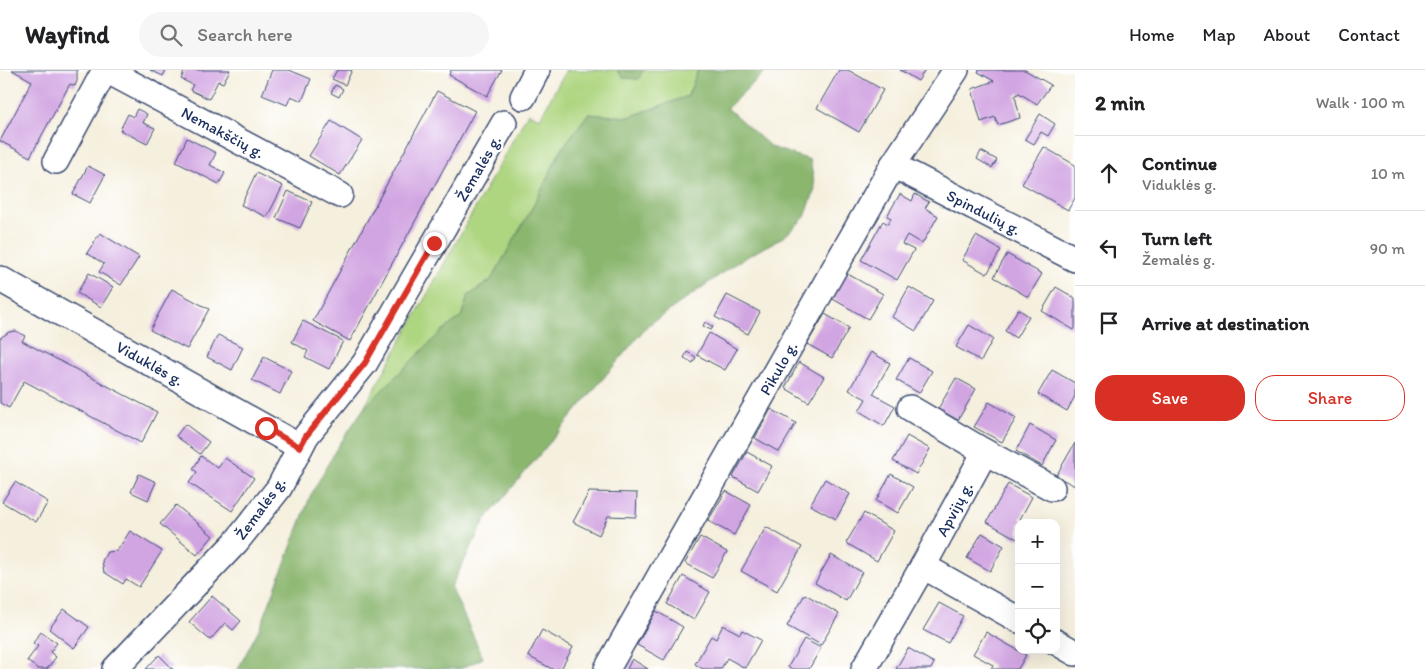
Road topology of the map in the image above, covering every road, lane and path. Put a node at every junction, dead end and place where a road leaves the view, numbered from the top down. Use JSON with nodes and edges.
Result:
{"nodes":[{"id":1,"x":105,"y":70,"type":"edge"},
{"id":2,"x":537,"y":70,"type":"edge"},
{"id":3,"x":956,"y":70,"type":"edge"},
{"id":4,"x":523,"y":98,"type":"dead end"},
{"id":5,"x":504,"y":123,"type":"dead end"},
{"id":6,"x":56,"y":161,"type":"dead end"},
{"id":7,"x":893,"y":165,"type":"junction"},
{"id":8,"x":340,"y":195,"type":"dead end"},
{"id":9,"x":1075,"y":259,"type":"edge"},
{"id":10,"x":0,"y":279,"type":"edge"},
{"id":11,"x":910,"y":408,"type":"dead end"},
{"id":12,"x":300,"y":447,"type":"junction"},
{"id":13,"x":985,"y":452,"type":"junction"},
{"id":14,"x":1052,"y":488,"type":"dead end"},
{"id":15,"x":923,"y":566,"type":"junction"},
{"id":16,"x":1015,"y":618,"type":"edge"},
{"id":17,"x":1060,"y":644,"type":"edge"},
{"id":18,"x":1075,"y":652,"type":"edge"},
{"id":19,"x":115,"y":669,"type":"edge"},
{"id":20,"x":606,"y":669,"type":"edge"},
{"id":21,"x":864,"y":669,"type":"edge"}],
"edges":[{"from":1,"to":6,"type":"street"},
{"from":1,"to":8,"type":"street","name":"Nemakščių g."},
{"from":2,"to":4,"type":"street"},
{"from":3,"to":7,"type":"street","name":"Pikulo g."},
{"from":5,"to":12,"type":"street","name":"Žemalės g."},
{"from":7,"to":9,"type":"street","name":"Spindulių g."},
{"from":7,"to":20,"type":"street","name":"Pikulo g."},
{"from":10,"to":12,"type":"street","name":"Viduklės g."},
{"from":11,"to":13,"type":"street"},
{"from":12,"to":19,"type":"street","name":"Žemalės g."},
{"from":13,"to":14,"type":"street"},
{"from":13,"to":15,"type":"street","name":"Apvijų g."},
{"from":15,"to":16,"type":"street"},
{"from":15,"to":21,"type":"street","name":"Apvijų g."},
{"from":17,"to":18,"type":"street"}]}
